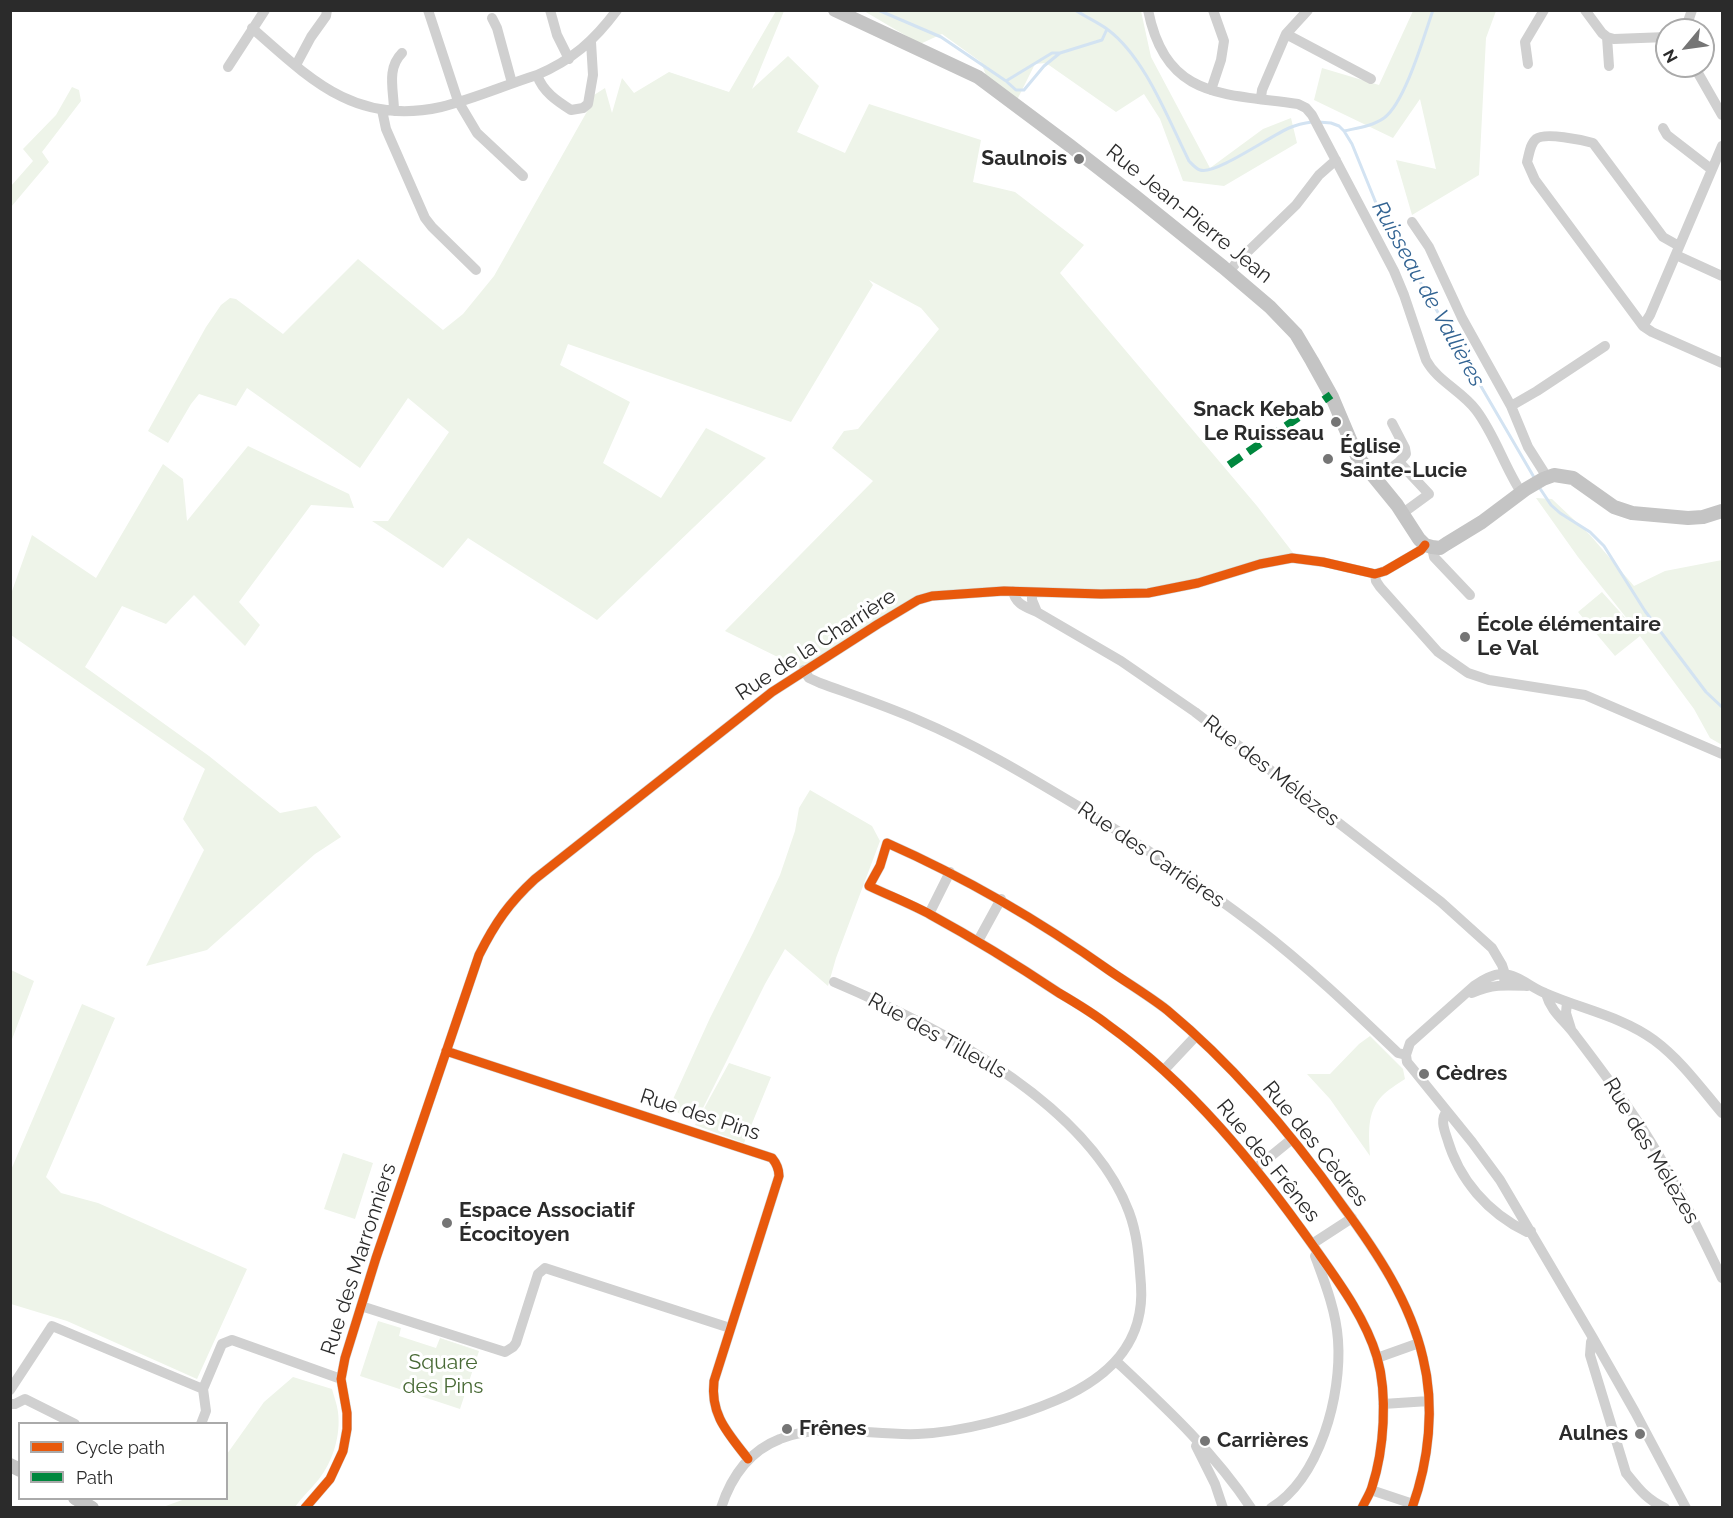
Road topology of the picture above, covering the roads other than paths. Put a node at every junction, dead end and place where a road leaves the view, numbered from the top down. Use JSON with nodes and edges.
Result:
{"nodes":[{"id":1,"x":265,"y":10,"type":"edge"},
{"id":2,"x":327,"y":10,"type":"edge"},
{"id":3,"x":428,"y":10,"type":"edge"},
{"id":4,"x":550,"y":10,"type":"edge"},
{"id":5,"x":617,"y":10,"type":"edge"},
{"id":6,"x":836,"y":10,"type":"edge"},
{"id":7,"x":1149,"y":10,"type":"edge"},
{"id":8,"x":1213,"y":10,"type":"edge"},
{"id":9,"x":1308,"y":10,"type":"edge"},
{"id":10,"x":1544,"y":10,"type":"edge"},
{"id":11,"x":1584,"y":10,"type":"edge"},
{"id":12,"x":492,"y":18,"type":"dead end"},
{"id":13,"x":252,"y":28,"type":"junction"},
{"id":14,"x":1286,"y":34,"type":"junction"},
{"id":15,"x":1607,"y":37,"type":"junction"},
{"id":16,"x":1655,"y":37,"type":"edge"},
{"id":17,"x":591,"y":42,"type":"junction"},
{"id":18,"x":402,"y":52,"type":"dead end"},
{"id":19,"x":569,"y":59,"type":"junction"},
{"id":20,"x":1527,"y":64,"type":"dead end"},
{"id":21,"x":296,"y":65,"type":"junction"},
{"id":22,"x":1609,"y":66,"type":"dead end"},
{"id":23,"x":228,"y":67,"type":"dead end"},
{"id":24,"x":537,"y":75,"type":"junction"},
{"id":25,"x":1701,"y":78,"type":"edge"},
{"id":26,"x":1371,"y":80,"type":"dead end"},
{"id":27,"x":512,"y":83,"type":"junction"},
{"id":28,"x":1211,"y":90,"type":"junction"},
{"id":29,"x":1260,"y":98,"type":"junction"},
{"id":30,"x":458,"y":101,"type":"junction"},
{"id":31,"x":388,"y":110,"type":"junction"},
{"id":32,"x":1722,"y":115,"type":"edge"},
{"id":33,"x":1663,"y":128,"type":"dead end"},
{"id":34,"x":1722,"y":146,"type":"edge"},
{"id":35,"x":1336,"y":160,"type":"junction"},
{"id":36,"x":1711,"y":169,"type":"junction"},
{"id":37,"x":524,"y":176,"type":"dead end"},
{"id":38,"x":1412,"y":222,"type":"dead end"},
{"id":39,"x":1677,"y":251,"type":"junction"},
{"id":40,"x":476,"y":270,"type":"dead end"},
{"id":41,"x":1229,"y":272,"type":"junction"},
{"id":42,"x":1722,"y":276,"type":"edge"},
{"id":43,"x":1643,"y":326,"type":"junction"},
{"id":44,"x":1605,"y":346,"type":"dead end"},
{"id":45,"x":1722,"y":363,"type":"edge"},
{"id":46,"x":1511,"y":406,"type":"junction"},
{"id":47,"x":1392,"y":423,"type":"dead end"},
{"id":48,"x":1399,"y":462,"type":"junction"},
{"id":49,"x":1545,"y":478,"type":"junction"},
{"id":50,"x":1377,"y":480,"type":"junction"},
{"id":51,"x":1524,"y":491,"type":"junction"},
{"id":52,"x":1722,"y":511,"type":"edge"},
{"id":53,"x":1403,"y":513,"type":"junction"},
{"id":54,"x":1428,"y":546,"type":"junction"},
{"id":55,"x":1375,"y":574,"type":"junction"},
{"id":56,"x":1013,"y":591,"type":"junction"},
{"id":57,"x":1032,"y":592,"type":"junction"},
{"id":58,"x":1470,"y":595,"type":"dead end"},
{"id":59,"x":1037,"y":612,"type":"junction"},
{"id":60,"x":804,"y":670,"type":"junction"},
{"id":61,"x":1722,"y":754,"type":"edge"},
{"id":62,"x":950,"y":872,"type":"junction"},
{"id":63,"x":869,"y":886,"type":"joint"},
{"id":64,"x":1001,"y":899,"type":"junction"},
{"id":65,"x":928,"y":914,"type":"junction"},
{"id":66,"x":978,"y":941,"type":"junction"},
{"id":67,"x":1499,"y":980,"type":"junction"},
{"id":68,"x":834,"y":982,"type":"dead end"},
{"id":69,"x":1546,"y":994,"type":"junction"},
{"id":70,"x":1567,"y":1002,"type":"junction"},
{"id":71,"x":1587,"y":1008,"type":"junction"},
{"id":72,"x":1571,"y":1029,"type":"junction"},
{"id":73,"x":1195,"y":1037,"type":"junction"},
{"id":74,"x":446,"y":1051,"type":"junction"},
{"id":75,"x":1406,"y":1055,"type":"junction"},
{"id":76,"x":1164,"y":1070,"type":"junction"},
{"id":77,"x":1448,"y":1112,"type":"junction"},
{"id":78,"x":1722,"y":1113,"type":"edge"},
{"id":79,"x":1292,"y":1139,"type":"junction"},
{"id":80,"x":1255,"y":1169,"type":"junction"},
{"id":81,"x":1352,"y":1218,"type":"junction"},
{"id":82,"x":1531,"y":1231,"type":"junction"},
{"id":83,"x":1312,"y":1244,"type":"junction"},
{"id":84,"x":1722,"y":1278,"type":"edge"},
{"id":85,"x":1346,"y":1295,"type":"junction"},
{"id":86,"x":1330,"y":1298,"type":"junction"},
{"id":87,"x":361,"y":1306,"type":"junction"},
{"id":88,"x":730,"y":1328,"type":"junction"},
{"id":89,"x":1593,"y":1338,"type":"junction"},
{"id":90,"x":1419,"y":1343,"type":"junction"},
{"id":91,"x":1377,"y":1358,"type":"junction"},
{"id":92,"x":1117,"y":1362,"type":"junction"},
{"id":93,"x":341,"y":1379,"type":"junction"},
{"id":94,"x":10,"y":1389,"type":"edge"},
{"id":95,"x":203,"y":1389,"type":"junction"},
{"id":96,"x":1429,"y":1401,"type":"junction"},
{"id":97,"x":10,"y":1404,"type":"edge"},
{"id":98,"x":1383,"y":1404,"type":"junction"},
{"id":99,"x":71,"y":1422,"type":"edge"},
{"id":100,"x":202,"y":1422,"type":"edge"},
{"id":101,"x":1187,"y":1430,"type":"junction"},
{"id":102,"x":747,"y":1459,"type":"junction"},
{"id":103,"x":1230,"y":1477,"type":"junction"},
{"id":104,"x":1215,"y":1484,"type":"junction"},
{"id":105,"x":1371,"y":1490,"type":"junction"},
{"id":106,"x":78,"y":1500,"type":"edge"},
{"id":107,"x":1413,"y":1506,"type":"edge"},
{"id":108,"x":92,"y":1508,"type":"edge"},
{"id":109,"x":305,"y":1508,"type":"edge"},
{"id":110,"x":721,"y":1508,"type":"edge"},
{"id":111,"x":1223,"y":1508,"type":"edge"},
{"id":112,"x":1251,"y":1508,"type":"edge"},
{"id":113,"x":1271,"y":1508,"type":"edge"},
{"id":114,"x":1362,"y":1508,"type":"edge"},
{"id":115,"x":1665,"y":1508,"type":"edge"},
{"id":116,"x":1686,"y":1508,"type":"edge"}],
"edges":[{"from":1,"to":13,"type":"street"},
{"from":2,"to":21,"type":"street"},
{"from":3,"to":30,"type":"street"},
{"from":4,"to":19,"type":"street"},
{"from":5,"to":17,"type":"street"},
{"from":6,"to":41,"type":"main road","name":"Rue Jean-Pierre Jean"},
{"from":7,"to":28,"type":"street"},
{"from":8,"to":28,"type":"street"},
{"from":9,"to":14,"type":"street"},
{"from":10,"to":20,"type":"street"},
{"from":11,"to":15,"type":"street"},
{"from":12,"to":27,"type":"street"},
{"from":13,"to":21,"type":"street"},
{"from":13,"to":23,"type":"street"},
{"from":14,"to":26,"type":"street"},
{"from":14,"to":29,"type":"street"},
{"from":15,"to":16,"type":"street"},
{"from":15,"to":22,"type":"street"},
{"from":17,"to":19,"type":"street"},
{"from":17,"to":24,"type":"street"},
{"from":18,"to":31,"type":"street"},
{"from":19,"to":24,"type":"street"},
{"from":21,"to":31,"type":"street"},
{"from":24,"to":27,"type":"street"},
{"from":25,"to":32,"type":"street"},
{"from":27,"to":30,"type":"street"},
{"from":28,"to":29,"type":"street"},
{"from":29,"to":35,"type":"street"},
{"from":30,"to":31,"type":"street"},
{"from":30,"to":37,"type":"street"},
{"from":31,"to":40,"type":"street"},
{"from":33,"to":36,"type":"street"},
{"from":34,"to":36,"type":"street"},
{"from":35,"to":41,"type":"street"},
{"from":35,"to":51,"type":"street"},
{"from":36,"to":39,"type":"street"},
{"from":38,"to":46,"type":"street"},
{"from":39,"to":42,"type":"street"},
{"from":39,"to":43,"type":"street"},
{"from":39,"to":43,"type":"street"},
{"from":41,"to":50,"type":"main road","name":"Rue Jean-Pierre Jean"},
{"from":43,"to":45,"type":"street"},
{"from":44,"to":46,"type":"street"},
{"from":46,"to":49,"type":"street"},
{"from":47,"to":48,"type":"street"},
{"from":48,"to":50,"type":"street"},
{"from":48,"to":53,"type":"street"},
{"from":49,"to":51,"type":"main road"},
{"from":49,"to":52,"type":"main road"},
{"from":50,"to":53,"type":"main road","name":"Rue Jean-Pierre Jean"},
{"from":51,"to":54,"type":"main road"},
{"from":53,"to":54,"type":"main road","name":"Rue Jean-Pierre Jean"},
{"from":54,"to":55,"type":"street"},
{"from":54,"to":58,"type":"street"},
{"from":55,"to":57,"type":"street","name":"Rue de la Charrière"},
{"from":55,"to":61,"type":"street"},
{"from":56,"to":57,"type":"street","name":"Rue de la Charrière"},
{"from":56,"to":59,"type":"street","name":"Rue des Mélèzes"},
{"from":56,"to":60,"type":"street","name":"Rue de la Charrière"},
{"from":57,"to":59,"type":"street"},
{"from":59,"to":67,"type":"street","name":"Rue des Mélèzes"},
{"from":60,"to":74,"type":"street","name":"Rue de la Charrière"},
{"from":60,"to":75,"type":"street","name":"Rue des Carrières"},
{"from":62,"to":63,"type":"street","name":"Rue des Cèdres"},
{"from":62,"to":64,"type":"street","name":"Rue des Cèdres"},
{"from":62,"to":65,"type":"street"},
{"from":63,"to":65,"type":"street","name":"Rue des Frênes"},
{"from":64,"to":66,"type":"street"},
{"from":64,"to":73,"type":"street","name":"Rue des Cèdres"},
{"from":65,"to":66,"type":"street","name":"Rue des Frênes"},
{"from":66,"to":76,"type":"street","name":"Rue des Frênes"},
{"from":67,"to":69,"type":"street"},
{"from":67,"to":75,"type":"street"},
{"from":68,"to":92,"type":"street","name":"Rue des Tilleuls"},
{"from":69,"to":70,"type":"street"},
{"from":69,"to":72,"type":"street","name":"Rue des Mélèzes"},
{"from":70,"to":71,"type":"street"},
{"from":70,"to":72,"type":"street","name":"Rue des Mélèzes"},
{"from":71,"to":72,"type":"street"},
{"from":71,"to":78,"type":"street"},
{"from":72,"to":84,"type":"street","name":"Rue des Mélèzes"},
{"from":73,"to":76,"type":"street"},
{"from":73,"to":79,"type":"street","name":"Rue des Cèdres"},
{"from":74,"to":87,"type":"street","name":"Rue des Marronniers"},
{"from":74,"to":88,"type":"street","name":"Rue des Pins"},
{"from":75,"to":77,"type":"street","name":"Rue des Carrières"},
{"from":76,"to":80,"type":"street","name":"Rue des Frênes"},
{"from":77,"to":82,"type":"street","name":"Rue des Carrières"},
{"from":77,"to":82,"type":"street"},
{"from":79,"to":80,"type":"street"},
{"from":79,"to":81,"type":"street","name":"Rue des Cèdres"},
{"from":80,"to":83,"type":"street","name":"Rue des Frênes"},
{"from":81,"to":83,"type":"street"},
{"from":81,"to":90,"type":"street","name":"Rue des Cèdres"},
{"from":82,"to":89,"type":"street","name":"Rue des Carrières"},
{"from":83,"to":85,"type":"street","name":"Rue des Frênes"},
{"from":83,"to":86,"type":"street","name":"Rue des Frênes"},
{"from":85,"to":86,"type":"street"},
{"from":85,"to":91,"type":"street","name":"Rue des Frênes"},
{"from":86,"to":113,"type":"street","name":"Rue des Frênes"},
{"from":87,"to":88,"type":"street"},
{"from":87,"to":93,"type":"street","name":"Rue des Marronniers"},
{"from":88,"to":102,"type":"street","name":"Rue des Pins"},
{"from":89,"to":115,"type":"street","name":"Rue des Carrières"},
{"from":89,"to":116,"type":"street","name":"Rue des Carrières"},
{"from":90,"to":91,"type":"street"},
{"from":90,"to":96,"type":"street","name":"Rue des Cèdres"},
{"from":91,"to":98,"type":"street","name":"Rue des Frênes"},
{"from":92,"to":101,"type":"street"},
{"from":92,"to":102,"type":"street","name":"Rue des Tilleuls"},
{"from":93,"to":95,"type":"street"},
{"from":93,"to":109,"type":"street","name":"Rue des Marronniers"},
{"from":94,"to":95,"type":"street"},
{"from":95,"to":100,"type":"street"},
{"from":96,"to":98,"type":"street"},
{"from":96,"to":107,"type":"street","name":"Rue des Cèdres"},
{"from":97,"to":99,"type":"street"},
{"from":98,"to":105,"type":"street","name":"Rue des Frênes"},
{"from":101,"to":103,"type":"street"},
{"from":101,"to":104,"type":"street"},
{"from":102,"to":110,"type":"street","name":"Rue des Tilleuls"},
{"from":103,"to":104,"type":"street"},
{"from":103,"to":112,"type":"street"},
{"from":104,"to":111,"type":"street"},
{"from":105,"to":107,"type":"street"},
{"from":105,"to":114,"type":"street","name":"Rue des Frênes"},
{"from":106,"to":108,"type":"main road"}]}
